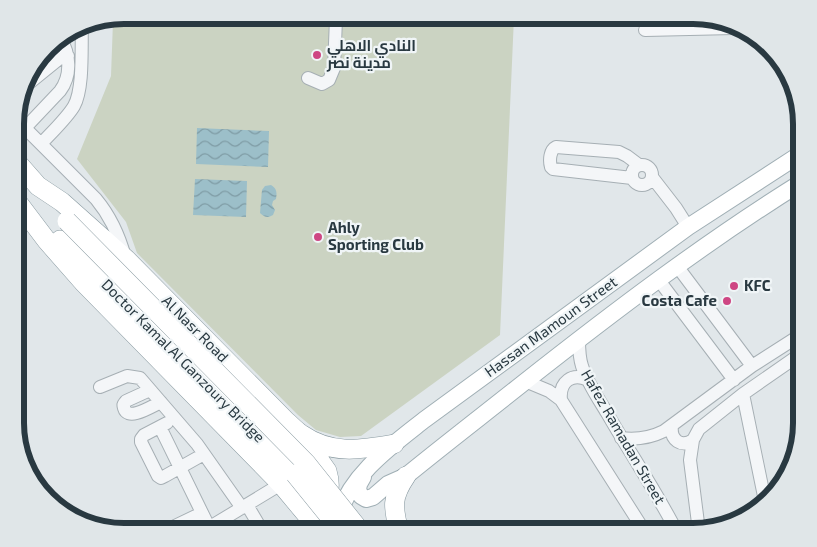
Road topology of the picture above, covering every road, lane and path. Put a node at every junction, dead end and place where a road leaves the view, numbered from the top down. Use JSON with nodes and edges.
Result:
{"nodes":[{"id":1,"x":336,"y":24,"type":"edge"},
{"id":2,"x":723,"y":28,"type":"edge"},
{"id":3,"x":645,"y":30,"type":"dead end"},
{"id":4,"x":82,"y":33,"type":"edge"},
{"id":5,"x":63,"y":44,"type":"edge"},
{"id":6,"x":68,"y":56,"type":"junction"},
{"id":7,"x":308,"y":78,"type":"dead end"},
{"id":8,"x":34,"y":79,"type":"edge"},
{"id":9,"x":26,"y":128,"type":"joint"},
{"id":10,"x":41,"y":144,"type":"junction"},
{"id":11,"x":793,"y":159,"type":"edge"},
{"id":12,"x":639,"y":166,"type":"junction"},
{"id":13,"x":24,"y":170,"type":"edge"},
{"id":14,"x":652,"y":177,"type":"junction"},
{"id":15,"x":632,"y":178,"type":"junction"},
{"id":16,"x":38,"y":186,"type":"junction"},
{"id":17,"x":793,"y":188,"type":"edge"},
{"id":18,"x":24,"y":206,"type":"edge"},
{"id":19,"x":24,"y":210,"type":"edge"},
{"id":20,"x":688,"y":227,"type":"junction"},
{"id":21,"x":126,"y":259,"type":"junction"},
{"id":22,"x":677,"y":266,"type":"junction"},
{"id":23,"x":658,"y":279,"type":"junction"},
{"id":24,"x":579,"y":339,"type":"junction"},
{"id":25,"x":793,"y":340,"type":"edge"},
{"id":26,"x":793,"y":359,"type":"edge"},
{"id":27,"x":752,"y":366,"type":"junction"},
{"id":28,"x":588,"y":380,"type":"junction"},
{"id":29,"x":734,"y":380,"type":"junction"},
{"id":30,"x":525,"y":382,"type":"junction"},
{"id":31,"x":100,"y":387,"type":"dead end"},
{"id":32,"x":150,"y":390,"type":"junction"},
{"id":33,"x":743,"y":394,"type":"junction"},
{"id":34,"x":561,"y":400,"type":"junction"},
{"id":35,"x":161,"y":402,"type":"junction"},
{"id":36,"x":175,"y":418,"type":"junction"},
{"id":37,"x":160,"y":426,"type":"junction"},
{"id":38,"x":672,"y":426,"type":"junction"},
{"id":39,"x":301,"y":434,"type":"junction"},
{"id":40,"x":621,"y":438,"type":"junction"},
{"id":41,"x":693,"y":440,"type":"junction"},
{"id":42,"x":394,"y":444,"type":"junction"},
{"id":43,"x":204,"y":454,"type":"junction"},
{"id":44,"x":370,"y":467,"type":"junction"},
{"id":45,"x":180,"y":468,"type":"junction"},
{"id":46,"x":406,"y":476,"type":"junction"},
{"id":47,"x":281,"y":484,"type":"junction"},
{"id":48,"x":764,"y":494,"type":"edge"},
{"id":49,"x":244,"y":506,"type":"junction"},
{"id":50,"x":304,"y":512,"type":"junction"},
{"id":51,"x":202,"y":513,"type":"junction"},
{"id":52,"x":181,"y":523,"type":"edge"},
{"id":53,"x":207,"y":523,"type":"edge"},
{"id":54,"x":215,"y":523,"type":"edge"},
{"id":55,"x":256,"y":523,"type":"edge"},
{"id":56,"x":313,"y":523,"type":"edge"},
{"id":57,"x":335,"y":523,"type":"edge"},
{"id":58,"x":337,"y":523,"type":"edge"},
{"id":59,"x":354,"y":523,"type":"edge"},
{"id":60,"x":396,"y":523,"type":"edge"},
{"id":61,"x":639,"y":523,"type":"edge"},
{"id":62,"x":672,"y":523,"type":"edge"},
{"id":63,"x":698,"y":523,"type":"edge"}],
"edges":[{"from":1,"to":7,"type":"street"},
{"from":2,"to":3,"type":"street"},
{"from":4,"to":10,"type":"street"},
{"from":5,"to":6,"type":"street"},
{"from":6,"to":8,"type":"street"},
{"from":6,"to":9,"type":"street"},
{"from":9,"to":10,"type":"street"},
{"from":10,"to":21,"type":"street"},
{"from":11,"to":20,"type":"main road","name":"Hassan Mamoun Street"},
{"from":12,"to":14,"type":"street"},
{"from":12,"to":15,"type":"street"},
{"from":12,"to":15,"type":"street"},
{"from":13,"to":16,"type":"highway","name":"Al Nasr Road"},
{"from":14,"to":15,"type":"street"},
{"from":14,"to":20,"type":"street"},
{"from":16,"to":21,"type":"highway","name":"Al Nasr Road"},
{"from":16,"to":59,"type":"highway","name":"Doctor Kamal Al Ganzoury Bridge","bridge":true},
{"from":17,"to":22,"type":"main road","name":"Hassan Mamoun Street"},
{"from":18,"to":57,"type":"highway","name":"Doctor Kamal Al Ganzoury Bridge","bridge":true},
{"from":19,"to":47,"type":"highway"},
{"from":20,"to":42,"type":"main road","name":"Hassan Mamoun Street"},
{"from":21,"to":39,"type":"highway","name":"Al Nasr Road"},
{"from":22,"to":23,"type":"main road","name":"Hassan Mamoun Street"},
{"from":22,"to":27,"type":"street"},
{"from":23,"to":24,"type":"main road","name":"Hassan Mamoun Street"},
{"from":23,"to":29,"type":"street"},
{"from":24,"to":28,"type":"street","name":"Hafez Ramadan Street"},
{"from":24,"to":30,"type":"main road","name":"Hassan Mamoun Street"},
{"from":25,"to":27,"type":"street"},
{"from":26,"to":33,"type":"street"},
{"from":27,"to":29,"type":"street"},
{"from":28,"to":34,"type":"street"},
{"from":28,"to":40,"type":"street","name":"Hafez Ramadan Street"},
{"from":29,"to":38,"type":"street"},
{"from":30,"to":34,"type":"street","name":"Hafez Ramadan Street"},
{"from":30,"to":46,"type":"main road","name":"Hassan Mamoun Street"},
{"from":31,"to":32,"type":"street"},
{"from":32,"to":35,"type":"street"},
{"from":32,"to":35,"type":"street"},
{"from":33,"to":41,"type":"street"},
{"from":33,"to":48,"type":"street"},
{"from":34,"to":61,"type":"street","name":"Hafez Ramadan Street"},
{"from":35,"to":36,"type":"street"},
{"from":36,"to":37,"type":"street"},
{"from":36,"to":43,"type":"street"},
{"from":37,"to":45,"type":"street"},
{"from":37,"to":45,"type":"street"},
{"from":38,"to":40,"type":"street"},
{"from":38,"to":41,"type":"street"},
{"from":39,"to":42,"type":"highway","name":"Al Nasr Road"},
{"from":39,"to":50,"type":"highway"},
{"from":40,"to":62,"type":"street","name":"Hafez Ramadan Street"},
{"from":41,"to":63,"type":"street"},
{"from":42,"to":44,"type":"main road","name":"Hassan Mamoun Street"},
{"from":43,"to":45,"type":"street"},
{"from":43,"to":49,"type":"street"},
{"from":44,"to":46,"type":"main road","name":"Hassan Mamoun Street"},
{"from":44,"to":58,"type":"main road","name":"Hassan Mamoun Street"},
{"from":45,"to":51,"type":"street"},
{"from":46,"to":60,"type":"highway"},
{"from":47,"to":49,"type":"street"},
{"from":47,"to":50,"type":"highway"},
{"from":49,"to":54,"type":"street"},
{"from":49,"to":55,"type":"street"},
{"from":50,"to":56,"type":"highway"},
{"from":51,"to":52,"type":"street"},
{"from":51,"to":53,"type":"street"}]}
